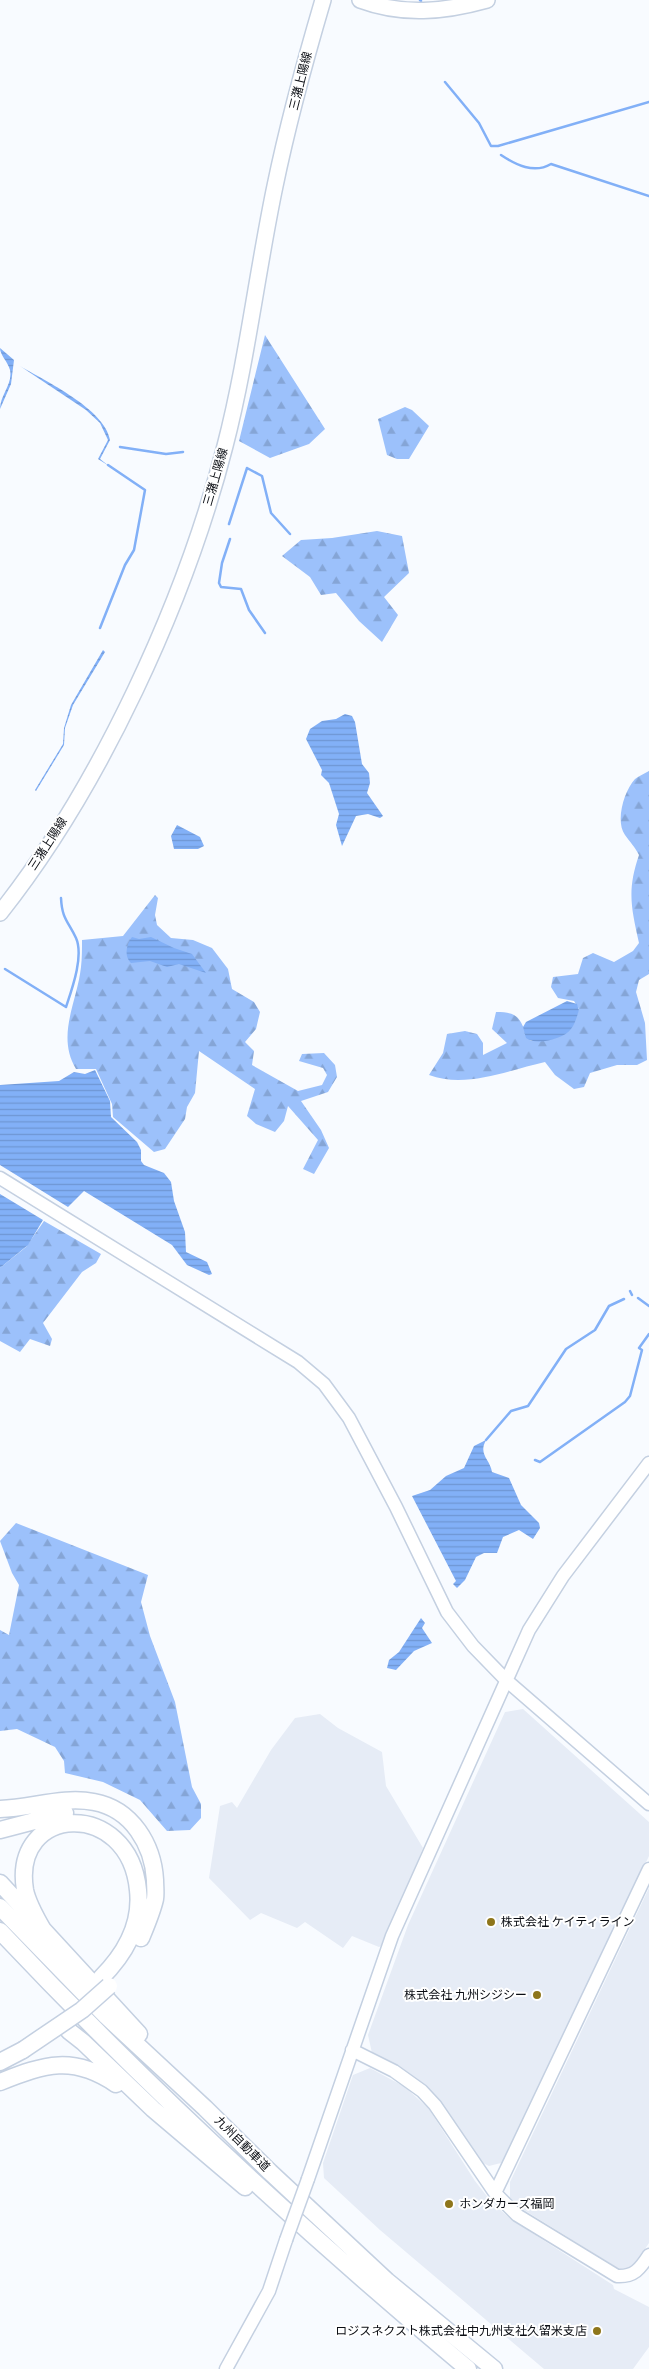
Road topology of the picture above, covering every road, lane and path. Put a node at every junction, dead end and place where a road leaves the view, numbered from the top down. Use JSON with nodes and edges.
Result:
{"nodes":[{"id":1,"x":322,"y":0,"type":"edge"},
{"id":2,"x":360,"y":0,"type":"edge"},
{"id":3,"x":487,"y":0,"type":"edge"},
{"id":4,"x":0,"y":913,"type":"edge"},
{"id":5,"x":0,"y":1178,"type":"edge"},
{"id":6,"x":649,"y":1462,"type":"edge"},
{"id":7,"x":506,"y":1680,"type":"junction"},
{"id":8,"x":649,"y":1804,"type":"edge"},
{"id":9,"x":0,"y":1809,"type":"edge"},
{"id":10,"x":0,"y":1830,"type":"edge"},
{"id":11,"x":649,"y":1869,"type":"edge"},
{"id":12,"x":0,"y":1884,"type":"edge"},
{"id":13,"x":0,"y":1907,"type":"edge"},
{"id":14,"x":148,"y":1917,"type":"junction"},
{"id":15,"x":0,"y":1931,"type":"edge"},
{"id":16,"x":46,"y":1935,"type":"junction"},
{"id":17,"x":105,"y":1982,"type":"junction"},
{"id":18,"x":69,"y":2031,"type":"dead end"},
{"id":19,"x":21,"y":2045,"type":"junction"},
{"id":20,"x":352,"y":2050,"type":"junction"},
{"id":21,"x":0,"y":2052,"type":"edge"},
{"id":22,"x":0,"y":2062,"type":"edge"},
{"id":23,"x":0,"y":2082,"type":"edge"},
{"id":24,"x":206,"y":2108,"type":"junction"},
{"id":25,"x":152,"y":2109,"type":"junction"},
{"id":26,"x":495,"y":2193,"type":"junction"},
{"id":27,"x":649,"y":2255,"type":"edge"},
{"id":28,"x":377,"y":2293,"type":"junction"},
{"id":29,"x":226,"y":2369,"type":"edge"},
{"id":30,"x":468,"y":2369,"type":"edge"},
{"id":31,"x":494,"y":2369,"type":"edge"}],
"edges":[{"from":1,"to":4,"type":"main road","name":"三潴上陽線"},
{"from":2,"to":3,"type":"main road"},
{"from":5,"to":7,"type":"street"},
{"from":6,"to":7,"type":"street"},
{"from":7,"to":8,"type":"street"},
{"from":7,"to":20,"type":"street"},
{"from":9,"to":14,"type":"highway"},
{"from":10,"to":14,"type":"highway"},
{"from":11,"to":26,"type":"street"},
{"from":12,"to":16,"type":"highway"},
{"from":13,"to":24,"type":"highway","name":"九州自動車道"},
{"from":14,"to":17,"type":"highway"},
{"from":15,"to":28,"type":"highway","name":"九州自動車道"},
{"from":16,"to":17,"type":"highway"},
{"from":16,"to":24,"type":"highway"},
{"from":17,"to":19,"type":"highway"},
{"from":18,"to":25,"type":"highway"},
{"from":19,"to":21,"type":"highway"},
{"from":19,"to":22,"type":"highway"},
{"from":20,"to":26,"type":"street"},
{"from":20,"to":29,"type":"street","bridge":true},
{"from":23,"to":25,"type":"highway"},
{"from":24,"to":31,"type":"highway","name":"九州自動車道"},
{"from":25,"to":28,"type":"highway"},
{"from":26,"to":27,"type":"street"},
{"from":28,"to":30,"type":"highway","name":"九州自動車道"}]}
